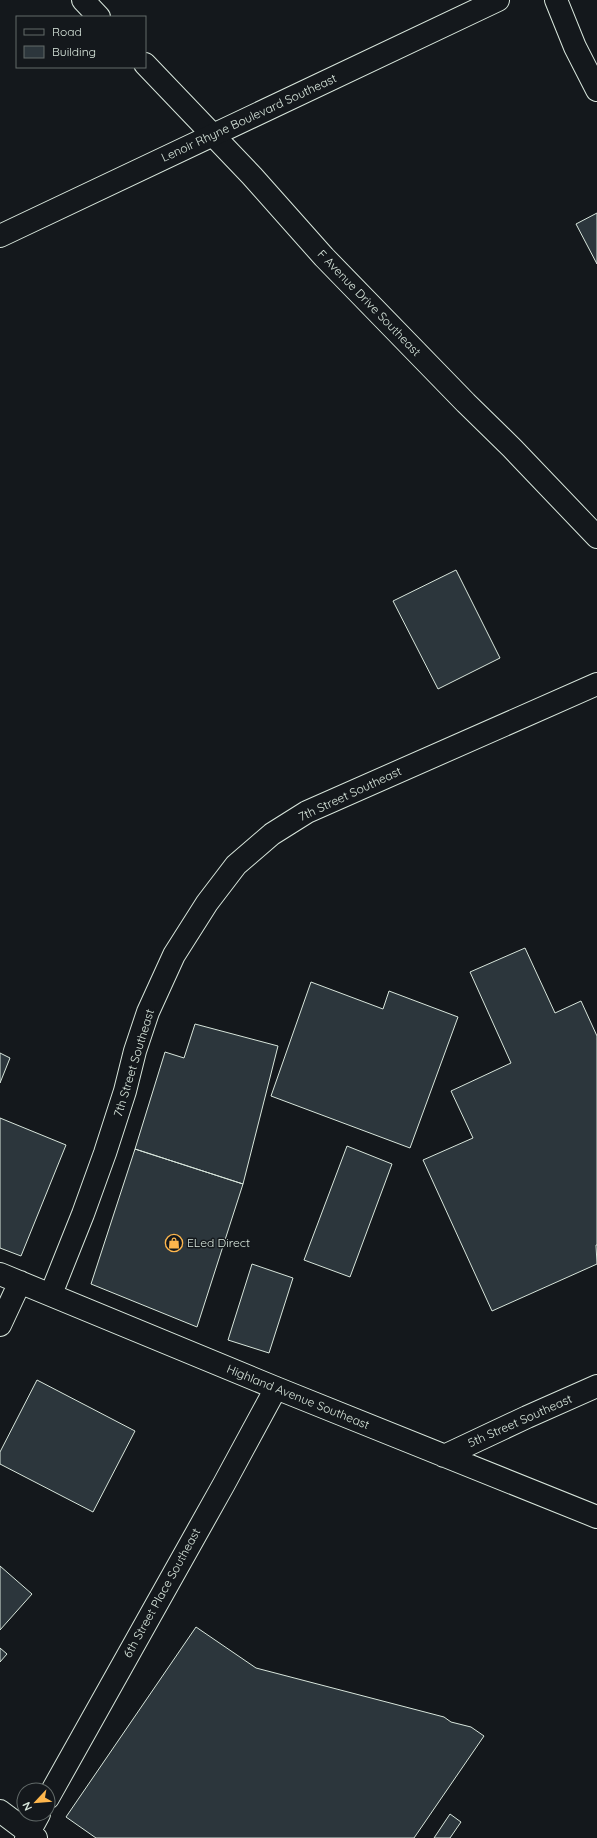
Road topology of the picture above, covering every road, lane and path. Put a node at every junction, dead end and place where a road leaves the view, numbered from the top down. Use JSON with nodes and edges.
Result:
{"nodes":[{"id":1,"x":83,"y":0,"type":"edge"},
{"id":2,"x":498,"y":0,"type":"edge"},
{"id":3,"x":556,"y":0,"type":"edge"},
{"id":4,"x":98,"y":16,"type":"edge"},
{"id":5,"x":146,"y":65,"type":"edge"},
{"id":6,"x":597,"y":90,"type":"edge"},
{"id":7,"x":214,"y":135,"type":"junction"},
{"id":8,"x":0,"y":236,"type":"edge"},
{"id":9,"x":597,"y":537,"type":"edge"},
{"id":10,"x":597,"y":684,"type":"edge"},
{"id":11,"x":0,"y":1274,"type":"edge"},
{"id":12,"x":20,"y":1282,"type":"junction"},
{"id":13,"x":50,"y":1294,"type":"junction"},
{"id":14,"x":0,"y":1325,"type":"edge"},
{"id":15,"x":597,"y":1386,"type":"edge"},
{"id":16,"x":276,"y":1388,"type":"junction"},
{"id":17,"x":444,"y":1456,"type":"junction"},
{"id":18,"x":597,"y":1517,"type":"edge"},
{"id":19,"x":56,"y":1784,"type":"edge"},
{"id":20,"x":0,"y":1811,"type":"edge"},
{"id":21,"x":32,"y":1831,"type":"edge"}],
"edges":[{"from":1,"to":4,"type":"street"},
{"from":2,"to":7,"type":"street","name":"Lenoir Rhyne Boulevard Southeast"},
{"from":3,"to":6,"type":"street"},
{"from":5,"to":7,"type":"street","name":"F Avenue Drive Southeast"},
{"from":7,"to":8,"type":"street","name":"Lenoir Rhyne Boulevard Southeast"},
{"from":7,"to":9,"type":"street","name":"F Avenue Drive Southeast"},
{"from":10,"to":13,"type":"street","name":"7th Street Southeast"},
{"from":11,"to":12,"type":"street","name":"Highland Avenue Southeast"},
{"from":12,"to":13,"type":"street","name":"Highland Avenue Southeast"},
{"from":12,"to":14,"type":"street"},
{"from":13,"to":16,"type":"street","name":"Highland Avenue Southeast"},
{"from":15,"to":17,"type":"street","name":"5th Street Southeast"},
{"from":16,"to":17,"type":"street","name":"Highland Avenue Southeast"},
{"from":16,"to":19,"type":"street","name":"6th Street Place Southeast"},
{"from":17,"to":18,"type":"street","name":"Highland Avenue Southeast"},
{"from":20,"to":21,"type":"street"}]}
